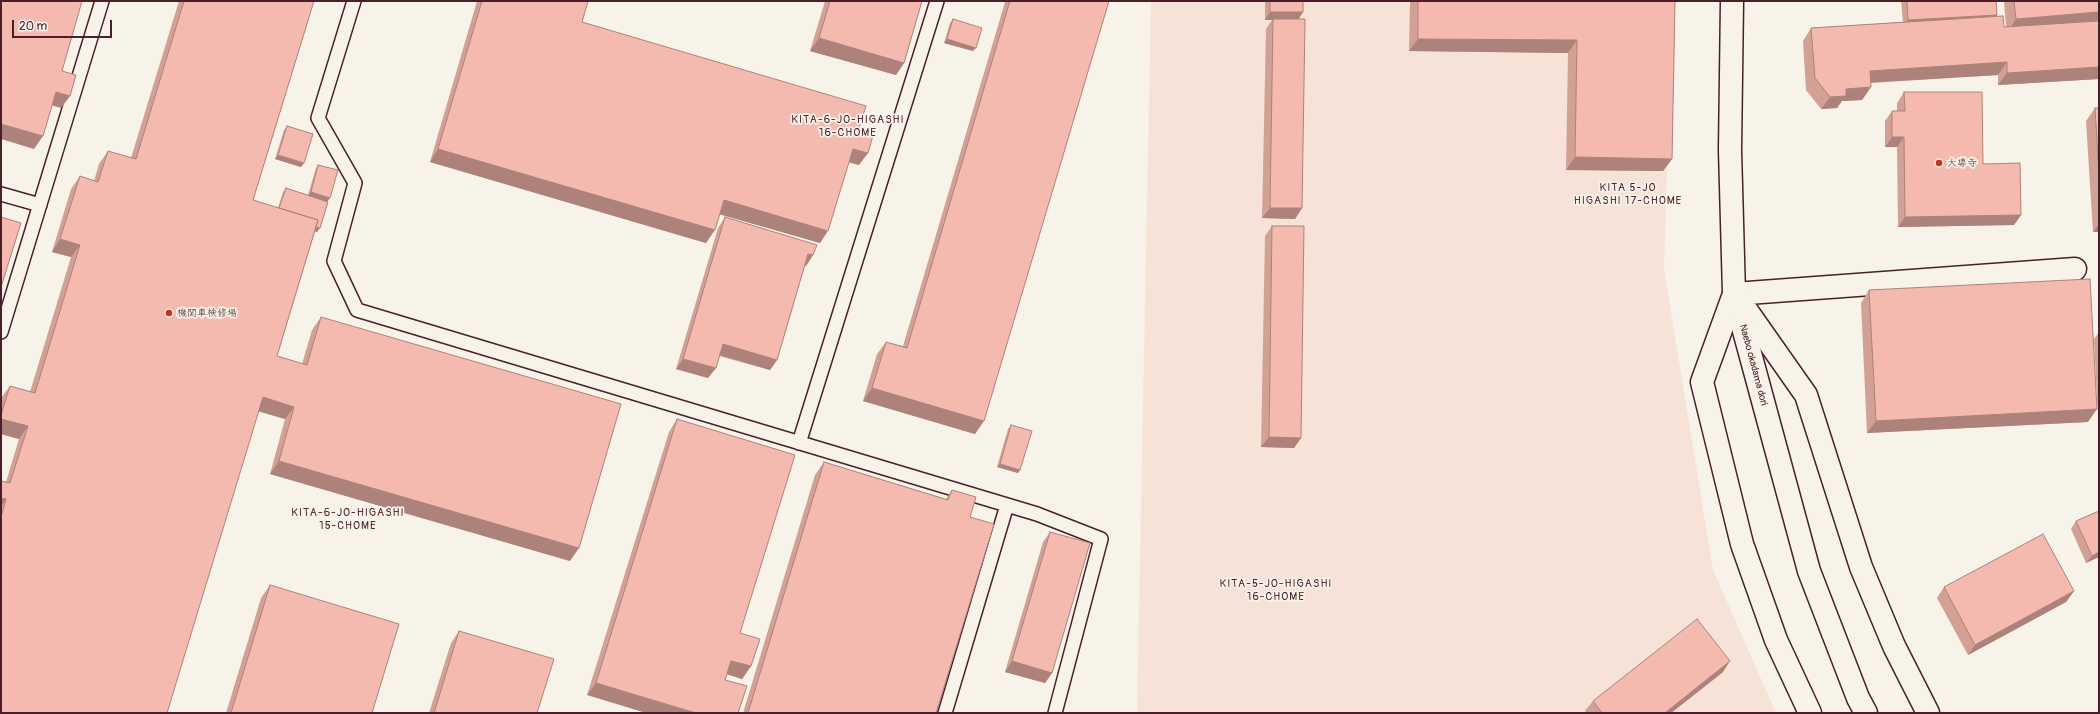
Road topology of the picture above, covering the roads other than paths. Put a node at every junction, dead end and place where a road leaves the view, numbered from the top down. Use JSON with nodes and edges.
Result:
{"nodes":[{"id":1,"x":102,"y":1,"type":"edge"},
{"id":2,"x":354,"y":1,"type":"edge"},
{"id":3,"x":937,"y":1,"type":"edge"},
{"id":4,"x":1732,"y":1,"type":"edge"},
{"id":5,"x":1,"y":194,"type":"edge"},
{"id":6,"x":40,"y":205,"type":"junction"},
{"id":7,"x":2076,"y":269,"type":"dead end"},
{"id":8,"x":1734,"y":294,"type":"junction"},
{"id":9,"x":1,"y":332,"type":"edge"},
{"id":10,"x":799,"y":443,"type":"junction"},
{"id":11,"x":1007,"y":505,"type":"junction"},
{"id":12,"x":945,"y":713,"type":"edge"},
{"id":13,"x":1055,"y":713,"type":"edge"},
{"id":14,"x":1810,"y":713,"type":"edge"},
{"id":15,"x":1866,"y":713,"type":"edge"},
{"id":16,"x":1928,"y":713,"type":"edge"}],
"edges":[{"from":1,"to":6,"type":"lane"},
{"from":2,"to":10,"type":"lane"},
{"from":3,"to":10,"type":"lane"},
{"from":4,"to":8,"type":"street","name":"Naebo okadama dori"},
{"from":5,"to":6,"type":"lane"},
{"from":6,"to":9,"type":"lane"},
{"from":7,"to":8,"type":"street"},
{"from":8,"to":14,"type":"street"},
{"from":8,"to":15,"type":"street","name":"Naebo okadama dori"},
{"from":8,"to":16,"type":"street"},
{"from":10,"to":11,"type":"lane"},
{"from":11,"to":12,"type":"lane"},
{"from":11,"to":13,"type":"lane"}]}
